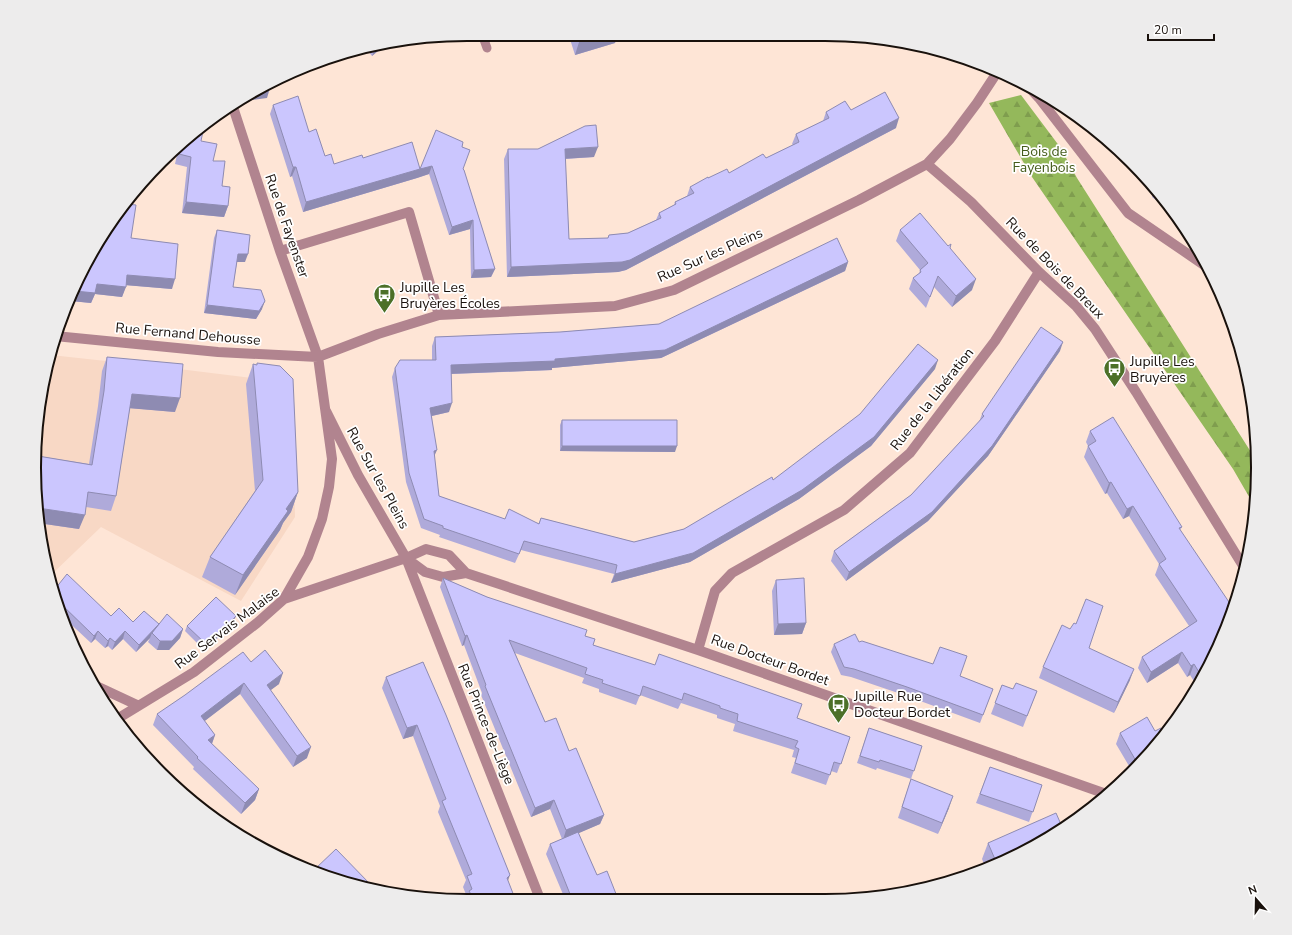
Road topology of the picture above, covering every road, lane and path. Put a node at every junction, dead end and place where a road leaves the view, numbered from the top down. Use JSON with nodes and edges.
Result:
{"nodes":[{"id":1,"x":484,"y":41,"type":"edge"},
{"id":2,"x":487,"y":48,"type":"dead end"},
{"id":3,"x":995,"y":76,"type":"edge"},
{"id":4,"x":1040,"y":99,"type":"edge"},
{"id":5,"x":234,"y":111,"type":"edge"},
{"id":6,"x":927,"y":164,"type":"junction"},
{"id":7,"x":280,"y":251,"type":"junction"},
{"id":8,"x":1197,"y":260,"type":"edge"},
{"id":9,"x":1039,"y":272,"type":"junction"},
{"id":10,"x":439,"y":315,"type":"junction"},
{"id":11,"x":62,"y":337,"type":"edge"},
{"id":12,"x":318,"y":357,"type":"junction"},
{"id":13,"x":326,"y":411,"type":"junction"},
{"id":14,"x":406,"y":558,"type":"junction"},
{"id":15,"x":1240,"y":561,"type":"edge"},
{"id":16,"x":466,"y":572,"type":"junction"},
{"id":17,"x":284,"y":599,"type":"junction"},
{"id":18,"x":698,"y":650,"type":"junction"},
{"id":19,"x":103,"y":689,"type":"edge"},
{"id":20,"x":137,"y":705,"type":"junction"},
{"id":21,"x":121,"y":716,"type":"edge"},
{"id":22,"x":1101,"y":792,"type":"edge"},
{"id":23,"x":538,"y":894,"type":"edge"}],
"edges":[{"from":1,"to":2,"type":"lane"},
{"from":3,"to":6,"type":"street"},
{"from":4,"to":8,"type":"street"},
{"from":5,"to":7,"type":"street","name":"Rue de Fayenster"},
{"from":6,"to":9,"type":"street","name":"Rue de Bois de Breux"},
{"from":6,"to":10,"type":"street","name":"Rue Sur les Pleins"},
{"from":7,"to":10,"type":"street"},
{"from":7,"to":12,"type":"street","name":"Rue de Fayenster"},
{"from":9,"to":15,"type":"street","name":"Rue de Bois de Breux"},
{"from":9,"to":18,"type":"street","name":"Rue de la Libération"},
{"from":10,"to":12,"type":"street","name":"Rue Sur les Pleins"},
{"from":11,"to":12,"type":"street","name":"Rue Fernand Dehousse"},
{"from":12,"to":13,"type":"street","name":"Rue Sur les Pleins"},
{"from":13,"to":14,"type":"street","name":"Rue Sur les Pleins"},
{"from":13,"to":17,"type":"street","name":"Rue Sur les Pleins"},
{"from":14,"to":16,"type":"street"},
{"from":14,"to":16,"type":"street","name":"Rue Docteur Bordet"},
{"from":14,"to":17,"type":"street","name":"Rue Servais Malaise"},
{"from":14,"to":23,"type":"street","name":"Rue Prince-de-Liège"},
{"from":16,"to":18,"type":"street","name":"Rue Docteur Bordet"},
{"from":17,"to":20,"type":"street","name":"Rue Servais Malaise"},
{"from":18,"to":22,"type":"street","name":"Rue Docteur Bordet"},
{"from":19,"to":20,"type":"street"},
{"from":20,"to":21,"type":"street","name":"Rue Servais Malaise"}]}
